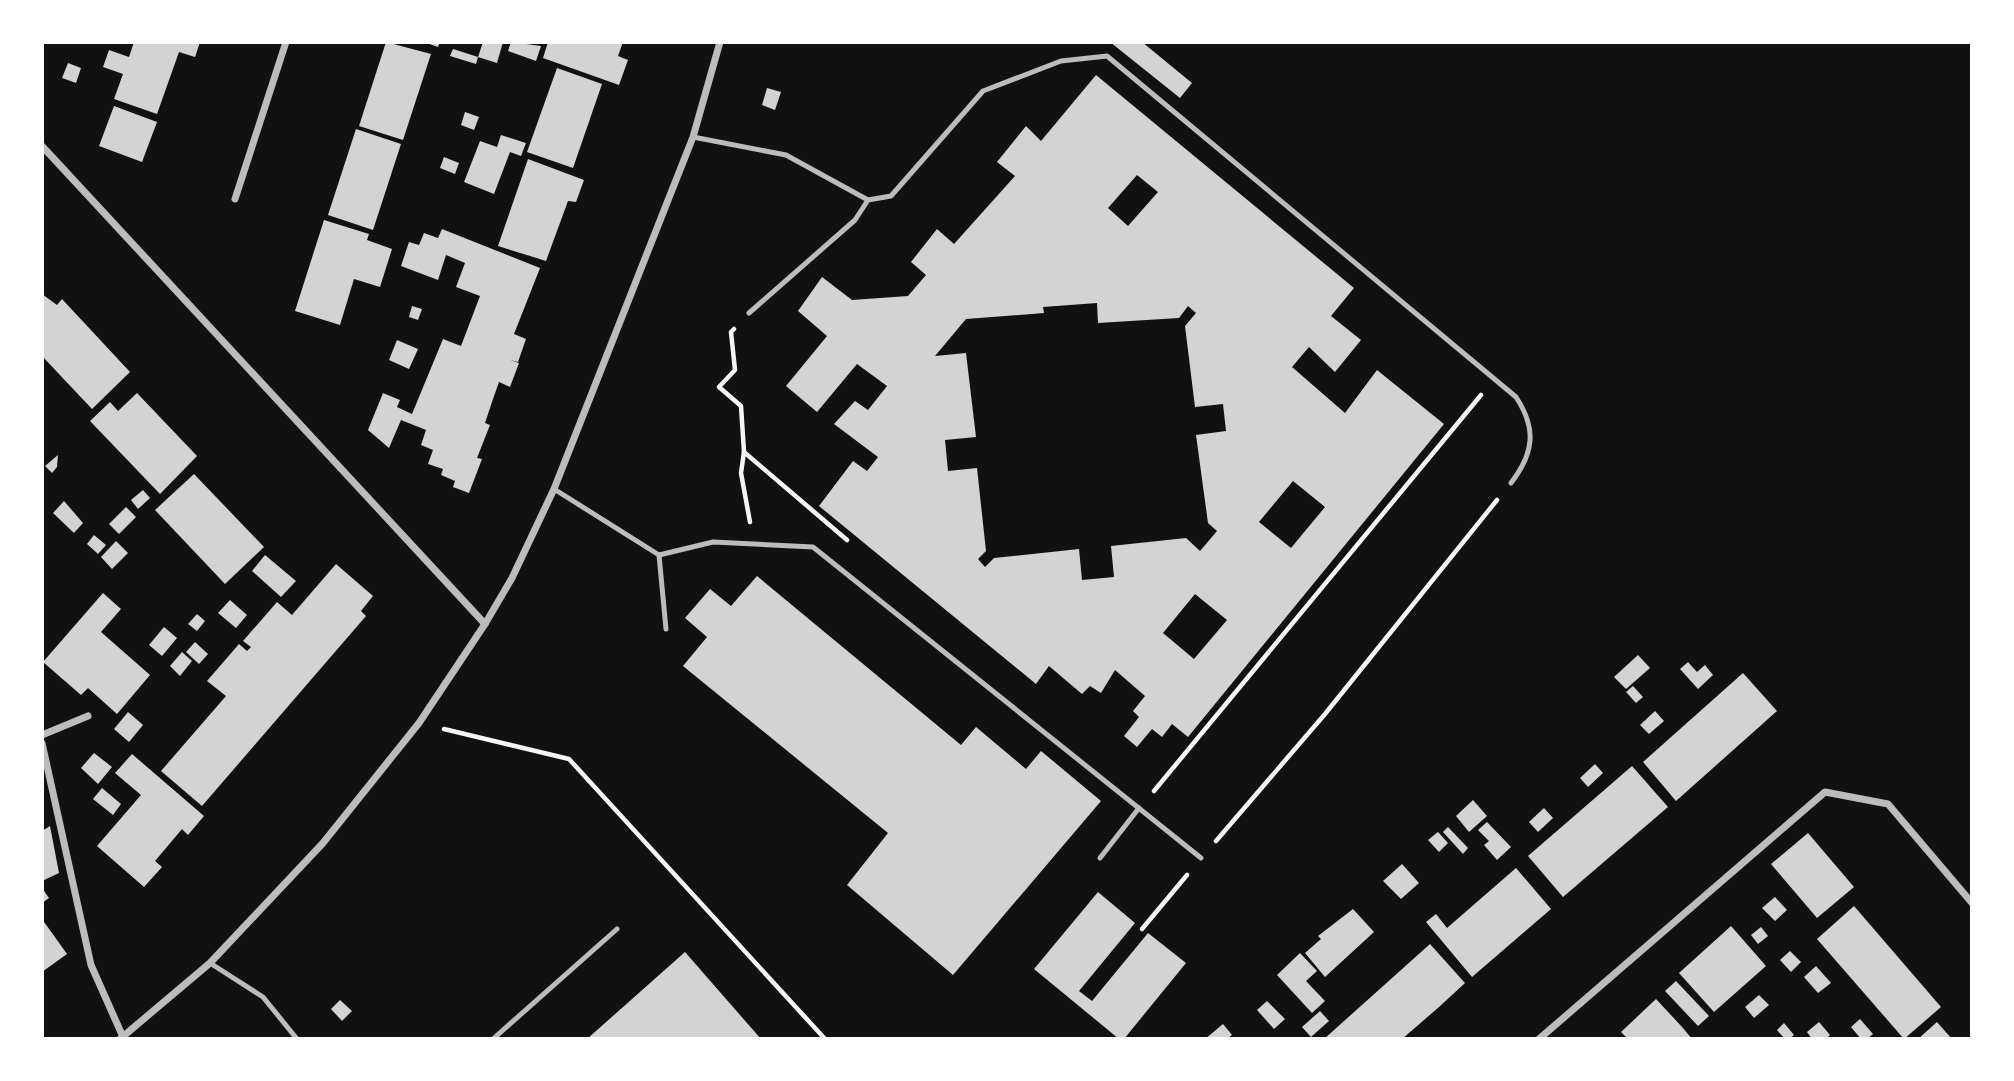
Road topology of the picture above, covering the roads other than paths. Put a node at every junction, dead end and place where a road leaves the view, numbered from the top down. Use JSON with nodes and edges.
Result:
{"nodes":[{"id":1,"x":286,"y":42,"type":"edge"},
{"id":2,"x":720,"y":42,"type":"edge"},
{"id":3,"x":693,"y":137,"type":"junction"},
{"id":4,"x":42,"y":146,"type":"edge"},
{"id":5,"x":235,"y":199,"type":"dead end"},
{"id":6,"x":868,"y":200,"type":"junction"},
{"id":7,"x":749,"y":313,"type":"road end"},
{"id":8,"x":1511,"y":483,"type":"road end"},
{"id":9,"x":554,"y":489,"type":"junction"},
{"id":10,"x":659,"y":555,"type":"junction"},
{"id":11,"x":485,"y":624,"type":"junction"},
{"id":12,"x":666,"y":629,"type":"dead end"},
{"id":13,"x":88,"y":716,"type":"dead end"},
{"id":14,"x":42,"y":735,"type":"edge"},
{"id":15,"x":42,"y":743,"type":"edge"},
{"id":16,"x":1139,"y":808,"type":"junction"},
{"id":17,"x":1100,"y":858,"type":"dead end"},
{"id":18,"x":1201,"y":858,"type":"road end"},
{"id":19,"x":1972,"y":904,"type":"edge"},
{"id":20,"x":617,"y":929,"type":"dead end"},
{"id":21,"x":210,"y":963,"type":"junction"},
{"id":22,"x":1544,"y":1037,"type":"edge"},
{"id":23,"x":122,"y":1038,"type":"edge"},
{"id":24,"x":297,"y":1039,"type":"edge"},
{"id":25,"x":493,"y":1039,"type":"edge"}],
"edges":[{"from":1,"to":5,"type":"street"},
{"from":2,"to":3,"type":"street"},
{"from":3,"to":6,"type":"lane"},
{"from":3,"to":9,"type":"street"},
{"from":4,"to":11,"type":"street"},
{"from":6,"to":7,"type":"lane"},
{"from":6,"to":8,"type":"lane"},
{"from":9,"to":10,"type":"lane"},
{"from":9,"to":11,"type":"street"},
{"from":10,"to":12,"type":"lane"},
{"from":10,"to":16,"type":"lane"},
{"from":11,"to":21,"type":"street"},
{"from":13,"to":14,"type":"street"},
{"from":15,"to":23,"type":"street"},
{"from":16,"to":17,"type":"lane"},
{"from":16,"to":18,"type":"lane"},
{"from":19,"to":22,"type":"street"},
{"from":20,"to":25,"type":"lane"},
{"from":21,"to":23,"type":"street"},
{"from":21,"to":24,"type":"lane"}]}
